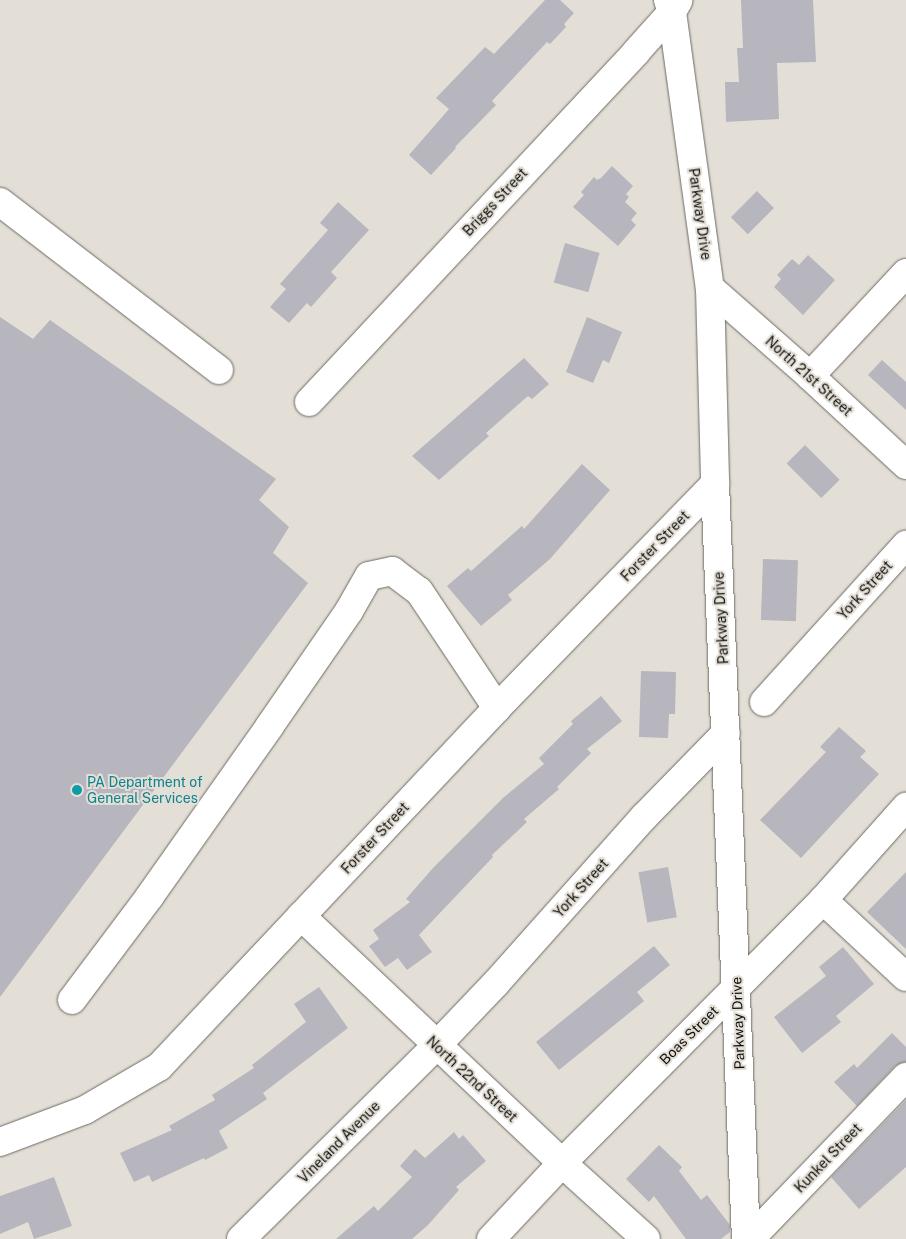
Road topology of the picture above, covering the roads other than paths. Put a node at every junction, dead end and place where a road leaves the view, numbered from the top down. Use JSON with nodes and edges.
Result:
{"nodes":[{"id":1,"x":673,"y":4,"type":"edge"},
{"id":2,"x":0,"y":202,"type":"edge"},
{"id":3,"x":906,"y":273,"type":"edge"},
{"id":4,"x":710,"y":288,"type":"junction"},
{"id":5,"x":219,"y":370,"type":"dead end"},
{"id":6,"x":810,"y":376,"type":"junction"},
{"id":7,"x":308,"y":402,"type":"dead end"},
{"id":8,"x":906,"y":465,"type":"edge"},
{"id":9,"x":715,"y":484,"type":"junction"},
{"id":10,"x":906,"y":545,"type":"edge"},
{"id":11,"x":764,"y":702,"type":"dead end"},
{"id":12,"x":497,"y":708,"type":"junction"},
{"id":13,"x":726,"y":732,"type":"junction"},
{"id":14,"x":906,"y":807,"type":"edge"},
{"id":15,"x":823,"y":900,"type":"junction"},
{"id":16,"x":301,"y":916,"type":"junction"},
{"id":17,"x":906,"y":976,"type":"edge"},
{"id":18,"x":737,"y":986,"type":"junction"},
{"id":19,"x":72,"y":1000,"type":"dead end"},
{"id":20,"x":437,"y":1045,"type":"junction"},
{"id":21,"x":906,"y":1077,"type":"edge"},
{"id":22,"x":0,"y":1142,"type":"edge"},
{"id":23,"x":562,"y":1164,"type":"junction"},
{"id":24,"x":241,"y":1239,"type":"edge"},
{"id":25,"x":491,"y":1239,"type":"edge"},
{"id":26,"x":646,"y":1239,"type":"edge"},
{"id":27,"x":746,"y":1239,"type":"edge"},
{"id":28,"x":750,"y":1239,"type":"edge"}],
"edges":[{"from":1,"to":4,"type":"street","name":"Parkway Drive"},
{"from":1,"to":7,"type":"street","name":"Briggs Street"},
{"from":2,"to":5,"type":"street"},
{"from":3,"to":6,"type":"street"},
{"from":4,"to":6,"type":"street","name":"North 21st Street"},
{"from":4,"to":9,"type":"street","name":"Parkway Drive"},
{"from":6,"to":8,"type":"street","name":"North 21st Street"},
{"from":9,"to":12,"type":"street","name":"Forster Street"},
{"from":9,"to":13,"type":"street","name":"Parkway Drive"},
{"from":10,"to":11,"type":"street","name":"York Street"},
{"from":12,"to":16,"type":"street","name":"Forster Street"},
{"from":12,"to":19,"type":"street"},
{"from":13,"to":18,"type":"street","name":"Parkway Drive"},
{"from":13,"to":20,"type":"street","name":"York Street"},
{"from":14,"to":15,"type":"street","name":"Boas Street"},
{"from":15,"to":17,"type":"street"},
{"from":15,"to":18,"type":"street","name":"Boas Street"},
{"from":16,"to":20,"type":"street","name":"North 22nd Street"},
{"from":16,"to":22,"type":"street","name":"Forster Street"},
{"from":18,"to":23,"type":"street","name":"Boas Street"},
{"from":18,"to":27,"type":"street","name":"Parkway Drive"},
{"from":20,"to":23,"type":"street","name":"North 22nd Street"},
{"from":20,"to":24,"type":"street","name":"Vineland Avenue"},
{"from":21,"to":28,"type":"street","name":"Kunkel Street"},
{"from":23,"to":25,"type":"street","name":"Boas Street"},
{"from":23,"to":26,"type":"street","name":"North 22nd Street"}]}
